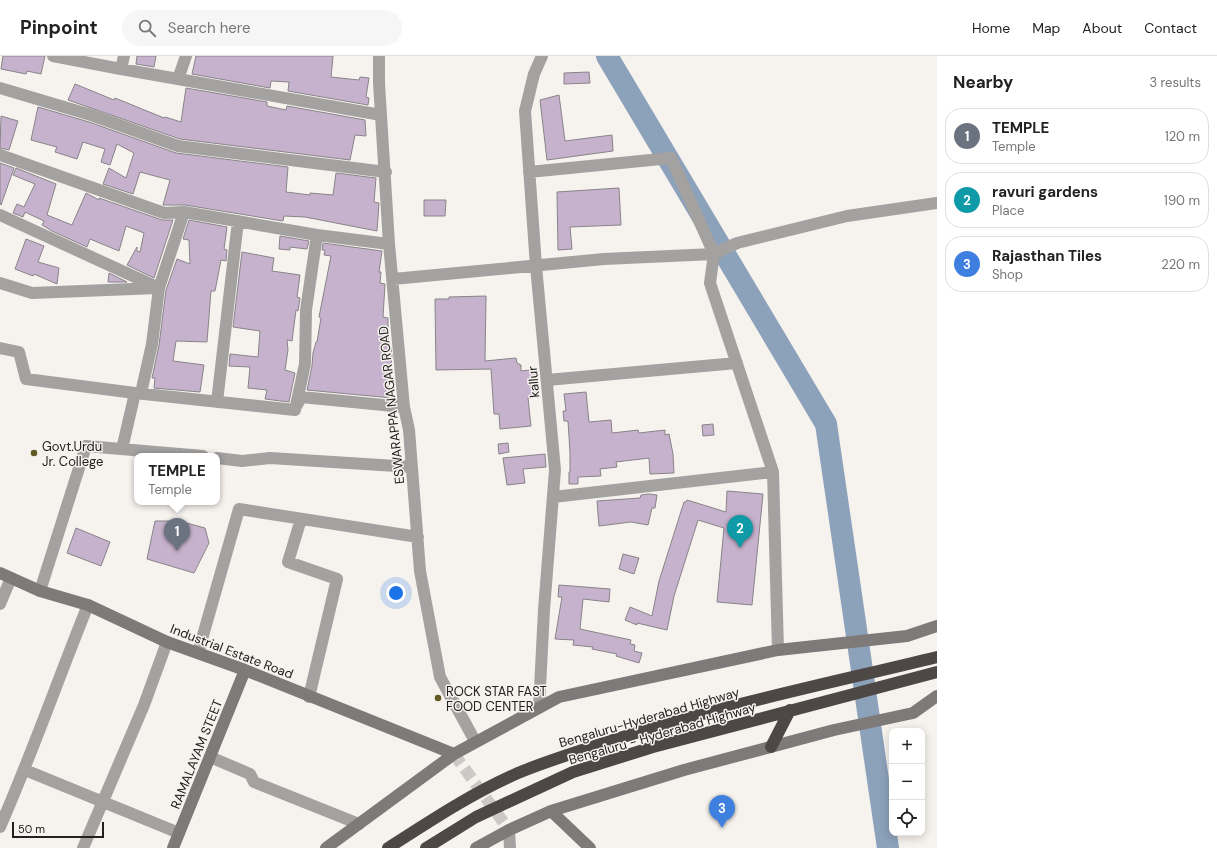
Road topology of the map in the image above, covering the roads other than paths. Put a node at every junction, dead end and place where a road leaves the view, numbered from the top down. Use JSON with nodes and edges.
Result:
{"nodes":[{"id":1,"x":53,"y":56,"type":"edge"},
{"id":2,"x":124,"y":56,"type":"edge"},
{"id":3,"x":186,"y":56,"type":"edge"},
{"id":4,"x":375,"y":56,"type":"edge"},
{"id":5,"x":379,"y":56,"type":"edge"},
{"id":6,"x":542,"y":56,"type":"edge"},
{"id":7,"x":121,"y":69,"type":"junction"},
{"id":8,"x":178,"y":79,"type":"junction"},
{"id":9,"x":0,"y":88,"type":"edge"},
{"id":10,"x":381,"y":114,"type":"junction"},
{"id":11,"x":0,"y":155,"type":"edge"},
{"id":12,"x":386,"y":172,"type":"junction"},
{"id":13,"x":529,"y":172,"type":"junction"},
{"id":14,"x":937,"y":203,"type":"edge"},
{"id":15,"x":184,"y":212,"type":"junction"},
{"id":16,"x":0,"y":215,"type":"edge"},
{"id":17,"x":238,"y":221,"type":"junction"},
{"id":18,"x":317,"y":235,"type":"junction"},
{"id":19,"x":389,"y":244,"type":"junction"},
{"id":20,"x":714,"y":254,"type":"junction"},
{"id":21,"x":536,"y":266,"type":"junction"},
{"id":22,"x":392,"y":279,"type":"junction"},
{"id":23,"x":0,"y":283,"type":"edge"},
{"id":24,"x":159,"y":288,"type":"junction"},
{"id":25,"x":0,"y":348,"type":"edge"},
{"id":26,"x":737,"y":363,"type":"junction"},
{"id":27,"x":547,"y":380,"type":"junction"},
{"id":28,"x":138,"y":393,"type":"junction"},
{"id":29,"x":217,"y":402,"type":"junction"},
{"id":30,"x":404,"y":407,"type":"junction"},
{"id":31,"x":295,"y":410,"type":"junction"},
{"id":32,"x":122,"y":449,"type":"junction"},
{"id":33,"x":168,"y":453,"type":"edge"},
{"id":34,"x":220,"y":458,"type":"edge"},
{"id":35,"x":412,"y":467,"type":"junction"},
{"id":36,"x":773,"y":472,"type":"junction"},
{"id":37,"x":553,"y":497,"type":"junction"},
{"id":38,"x":301,"y":519,"type":"junction"},
{"id":39,"x":418,"y":537,"type":"junction"},
{"id":40,"x":5,"y":576,"type":"edge"},
{"id":41,"x":40,"y":591,"type":"junction"},
{"id":42,"x":0,"y":604,"type":"edge"},
{"id":43,"x":88,"y":605,"type":"junction"},
{"id":44,"x":937,"y":626,"type":"edge"},
{"id":45,"x":167,"y":642,"type":"junction"},
{"id":46,"x":778,"y":650,"type":"junction"},
{"id":47,"x":198,"y":652,"type":"junction"},
{"id":48,"x":937,"y":657,"type":"edge"},
{"id":49,"x":244,"y":670,"type":"junction"},
{"id":50,"x":932,"y":674,"type":"edge"},
{"id":51,"x":937,"y":696,"type":"edge"},
{"id":52,"x":309,"y":697,"type":"junction"},
{"id":53,"x":539,"y":707,"type":"junction"},
{"id":54,"x":790,"y":710,"type":"junction"},
{"id":55,"x":475,"y":741,"type":"junction"},
{"id":56,"x":771,"y":747,"type":"junction"},
{"id":57,"x":454,"y":754,"type":"junction"},
{"id":58,"x":210,"y":757,"type":"junction"},
{"id":59,"x":25,"y":770,"type":"junction"},
{"id":60,"x":103,"y":802,"type":"junction"},
{"id":61,"x":551,"y":811,"type":"junction"},
{"id":62,"x":359,"y":824,"type":"junction"},
{"id":63,"x":0,"y":827,"type":"edge"},
{"id":64,"x":509,"y":830,"type":"junction"},
{"id":65,"x":179,"y":833,"type":"junction"},
{"id":66,"x":83,"y":848,"type":"edge"},
{"id":67,"x":173,"y":848,"type":"edge"},
{"id":68,"x":326,"y":848,"type":"edge"},
{"id":69,"x":388,"y":848,"type":"edge"},
{"id":70,"x":426,"y":848,"type":"edge"},
{"id":71,"x":476,"y":848,"type":"edge"},
{"id":72,"x":510,"y":848,"type":"edge"},
{"id":73,"x":590,"y":848,"type":"edge"}],
"edges":[{"from":1,"to":7,"type":"street"},
{"from":2,"to":7,"type":"street"},
{"from":3,"to":8,"type":"street"},
{"from":4,"to":5,"type":"street"},
{"from":5,"to":10,"type":"street","name":"ESWARAPPA NAGAR ROAD"},
{"from":6,"to":13,"type":"street","name":"kallur"},
{"from":7,"to":8,"type":"street"},
{"from":8,"to":10,"type":"street"},
{"from":9,"to":12,"type":"street"},
{"from":10,"to":12,"type":"street","name":"ESWARAPPA NAGAR ROAD"},
{"from":11,"to":15,"type":"street"},
{"from":12,"to":19,"type":"street","name":"ESWARAPPA NAGAR ROAD"},
{"from":13,"to":20,"type":"street"},
{"from":13,"to":21,"type":"street","name":"kallur"},
{"from":14,"to":20,"type":"street"},
{"from":15,"to":17,"type":"street"},
{"from":15,"to":24,"type":"street"},
{"from":16,"to":24,"type":"street"},
{"from":17,"to":18,"type":"street"},
{"from":17,"to":29,"type":"street"},
{"from":18,"to":19,"type":"street"},
{"from":18,"to":31,"type":"street"},
{"from":19,"to":22,"type":"street","name":"ESWARAPPA NAGAR ROAD"},
{"from":20,"to":21,"type":"street"},
{"from":20,"to":26,"type":"street"},
{"from":21,"to":22,"type":"street"},
{"from":21,"to":27,"type":"street","name":"kallur"},
{"from":22,"to":30,"type":"street","name":"ESWARAPPA NAGAR ROAD"},
{"from":23,"to":24,"type":"street"},
{"from":24,"to":28,"type":"street"},
{"from":25,"to":28,"type":"street"},
{"from":26,"to":27,"type":"street"},
{"from":26,"to":36,"type":"street"},
{"from":27,"to":37,"type":"street","name":"kallur"},
{"from":28,"to":29,"type":"street"},
{"from":28,"to":32,"type":"street"},
{"from":29,"to":31,"type":"street"},
{"from":30,"to":31,"type":"street"},
{"from":30,"to":35,"type":"street","name":"ESWARAPPA NAGAR ROAD"},
{"from":32,"to":33,"type":"street"},
{"from":32,"to":41,"type":"street"},
{"from":34,"to":35,"type":"street"},
{"from":35,"to":39,"type":"street","name":"ESWARAPPA NAGAR ROAD"},
{"from":36,"to":37,"type":"street"},
{"from":36,"to":46,"type":"street"},
{"from":37,"to":53,"type":"street","name":"kallur"},
{"from":38,"to":39,"type":"street"},
{"from":38,"to":47,"type":"street"},
{"from":38,"to":52,"type":"street"},
{"from":39,"to":55,"type":"street","name":"ESWARAPPA NAGAR ROAD"},
{"from":40,"to":41,"type":"street","name":"Industrial Estate Road"},
{"from":40,"to":42,"type":"street"},
{"from":41,"to":43,"type":"street","name":"Industrial Estate Road"},
{"from":43,"to":45,"type":"street","name":"Industrial Estate Road"},
{"from":43,"to":59,"type":"street"},
{"from":44,"to":46,"type":"street"},
{"from":45,"to":47,"type":"street","name":"Industrial Estate Road"},
{"from":45,"to":60,"type":"street"},
{"from":46,"to":53,"type":"street"},
{"from":47,"to":49,"type":"street","name":"Industrial Estate Road"},
{"from":48,"to":69,"type":"highway","name":"Bengaluru-Hyderabad Highway"},
{"from":49,"to":52,"type":"street","name":"Industrial Estate Road"},
{"from":49,"to":58,"type":"street","name":"RAMALAYAM STEET"},
{"from":50,"to":54,"type":"highway","name":"Bengaluru - Hyderabad Highway"},
{"from":51,"to":56,"type":"street"},
{"from":52,"to":57,"type":"street","name":"Industrial Estate Road"},
{"from":53,"to":55,"type":"street"},
{"from":54,"to":56,"type":"highway"},
{"from":54,"to":70,"type":"highway","name":"Bengaluru - Hyderabad Highway"},
{"from":55,"to":57,"type":"street"},
{"from":56,"to":61,"type":"street"},
{"from":57,"to":62,"type":"street"},
{"from":58,"to":62,"type":"street"},
{"from":58,"to":65,"type":"street","name":"RAMALAYAM STEET"},
{"from":59,"to":60,"type":"street"},
{"from":59,"to":63,"type":"street"},
{"from":60,"to":65,"type":"street"},
{"from":60,"to":66,"type":"street"},
{"from":61,"to":64,"type":"street"},
{"from":61,"to":73,"type":"street"},
{"from":62,"to":68,"type":"street"},
{"from":64,"to":71,"type":"street"},
{"from":64,"to":72,"type":"street"},
{"from":65,"to":67,"type":"street","name":"RAMALAYAM STEET"}]}
